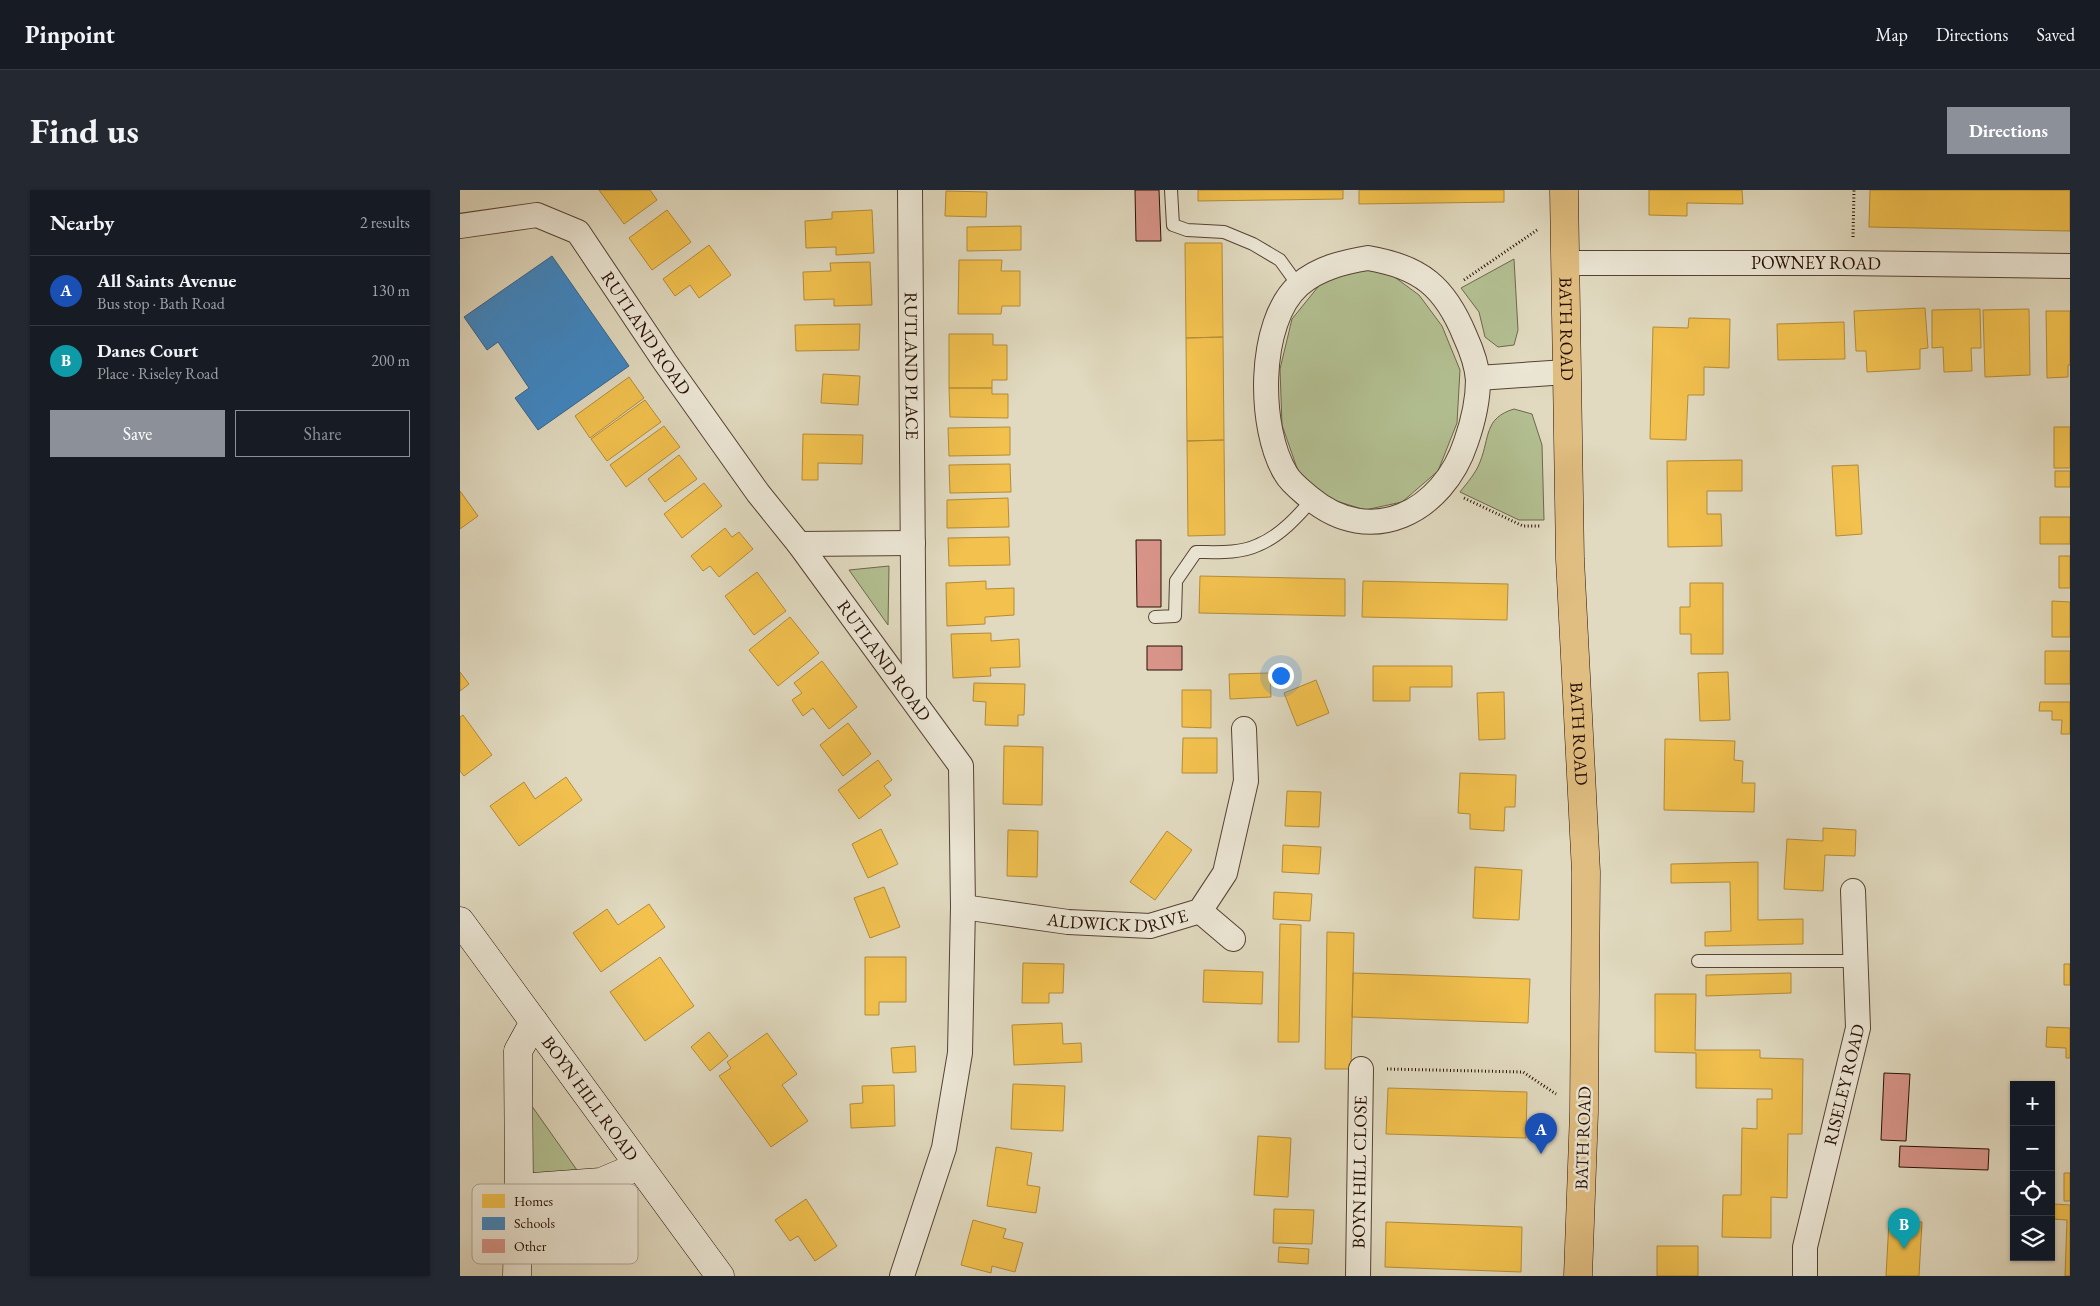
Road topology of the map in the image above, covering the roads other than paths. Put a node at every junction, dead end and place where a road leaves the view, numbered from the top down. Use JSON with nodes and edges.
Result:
{"nodes":[{"id":1,"x":910,"y":190,"type":"edge"},
{"id":2,"x":1171,"y":190,"type":"edge"},
{"id":3,"x":1563,"y":202,"type":"edge"},
{"id":4,"x":460,"y":226,"type":"edge"},
{"id":5,"x":1564,"y":263,"type":"junction"},
{"id":6,"x":2070,"y":266,"type":"edge"},
{"id":7,"x":1298,"y":285,"type":"junction"},
{"id":8,"x":1566,"y":372,"type":"junction"},
{"id":9,"x":1478,"y":378,"type":"junction"},
{"id":10,"x":1312,"y":500,"type":"junction"},
{"id":11,"x":913,"y":542,"type":"junction"},
{"id":12,"x":799,"y":544,"type":"junction"},
{"id":13,"x":1155,"y":617,"type":"dead end"},
{"id":14,"x":914,"y":700,"type":"junction"},
{"id":15,"x":1244,"y":729,"type":"dead end"},
{"id":16,"x":1853,"y":891,"type":"dead end"},
{"id":17,"x":963,"y":907,"type":"junction"},
{"id":18,"x":1200,"y":911,"type":"junction"},
{"id":19,"x":460,"y":921,"type":"edge"},
{"id":20,"x":1232,"y":939,"type":"dead end"},
{"id":21,"x":1698,"y":961,"type":"dead end"},
{"id":22,"x":1856,"y":961,"type":"junction"},
{"id":23,"x":534,"y":1022,"type":"junction"},
{"id":24,"x":1361,"y":1069,"type":"road end"},
{"id":25,"x":639,"y":1166,"type":"junction"},
{"id":26,"x":519,"y":1184,"type":"edge"},
{"id":27,"x":574,"y":1184,"type":"edge"},
{"id":28,"x":720,"y":1276,"type":"edge"},
{"id":29,"x":902,"y":1276,"type":"edge"},
{"id":30,"x":1358,"y":1276,"type":"edge"},
{"id":31,"x":1578,"y":1276,"type":"edge"},
{"id":32,"x":1805,"y":1276,"type":"edge"}],
"edges":[{"from":1,"to":11,"type":"street","name":"RUTLAND PLACE"},
{"from":2,"to":7,"type":"lane"},
{"from":3,"to":5,"type":"main road","name":"BATH ROAD"},
{"from":4,"to":12,"type":"street","name":"RUTLAND ROAD"},
{"from":5,"to":6,"type":"street","name":"POWNEY ROAD"},
{"from":5,"to":8,"type":"main road","name":"BATH ROAD"},
{"from":7,"to":9,"type":"street"},
{"from":7,"to":10,"type":"street"},
{"from":8,"to":9,"type":"street"},
{"from":8,"to":31,"type":"main road","name":"BATH ROAD"},
{"from":9,"to":10,"type":"street"},
{"from":10,"to":13,"type":"lane"},
{"from":11,"to":12,"type":"street"},
{"from":11,"to":14,"type":"street","name":"RUTLAND PLACE"},
{"from":12,"to":14,"type":"street","name":"RUTLAND ROAD"},
{"from":14,"to":17,"type":"street","name":"RUTLAND ROAD"},
{"from":15,"to":18,"type":"street","name":"ALDWICK DRIVE"},
{"from":16,"to":22,"type":"street","name":"RISELEY ROAD"},
{"from":17,"to":18,"type":"street","name":"ALDWICK DRIVE"},
{"from":17,"to":29,"type":"street","name":"RUTLAND ROAD"},
{"from":18,"to":20,"type":"street"},
{"from":19,"to":23,"type":"street","name":"BOYN HILL ROAD"},
{"from":21,"to":22,"type":"lane"},
{"from":22,"to":32,"type":"street","name":"RISELEY ROAD"},
{"from":23,"to":25,"type":"street","name":"BOYN HILL ROAD"},
{"from":23,"to":26,"type":"street"},
{"from":24,"to":30,"type":"street","name":"BOYN HILL CLOSE"},
{"from":25,"to":27,"type":"street"},
{"from":25,"to":28,"type":"street","name":"BOYN HILL ROAD"}]}
